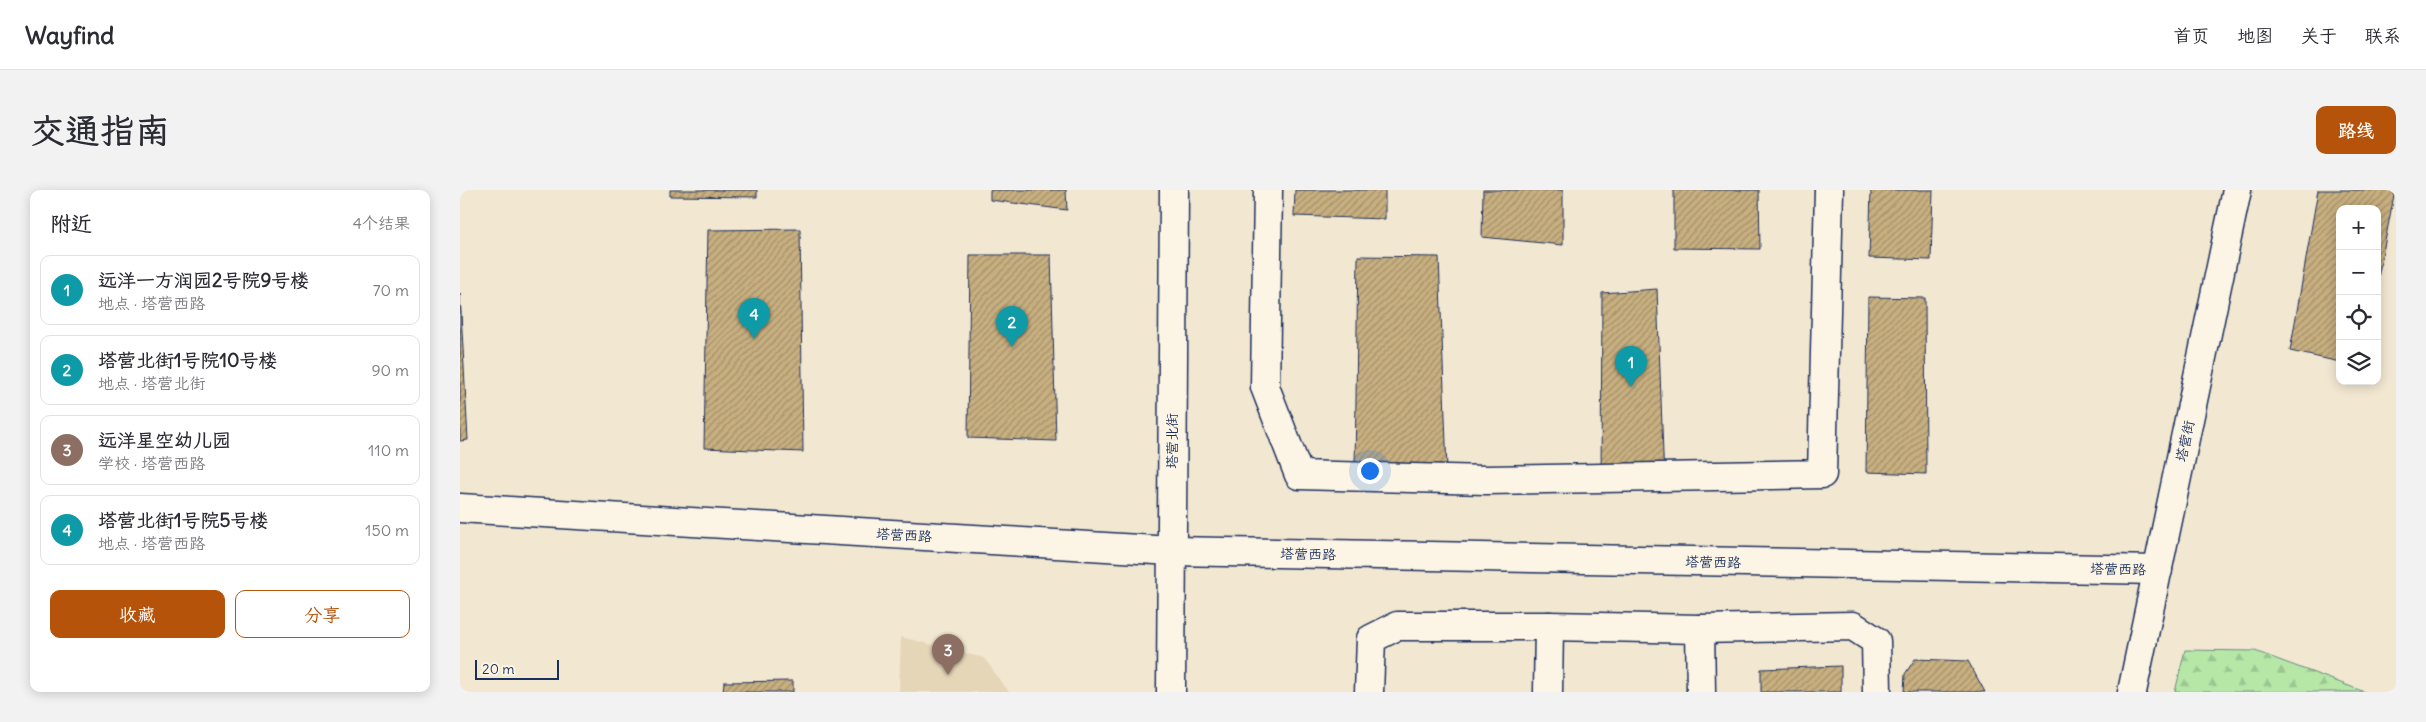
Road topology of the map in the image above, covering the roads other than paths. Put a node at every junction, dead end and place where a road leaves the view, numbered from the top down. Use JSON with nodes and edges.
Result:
{"nodes":[{"id":1,"x":1174,"y":190,"type":"edge"},
{"id":2,"x":1268,"y":190,"type":"edge"},
{"id":3,"x":1829,"y":190,"type":"edge"},
{"id":4,"x":2237,"y":190,"type":"edge"},
{"id":5,"x":460,"y":508,"type":"edge"},
{"id":6,"x":1172,"y":551,"type":"junction"},
{"id":7,"x":2158,"y":570,"type":"junction"},
{"id":8,"x":1549,"y":626,"type":"junction"},
{"id":9,"x":1700,"y":629,"type":"junction"},
{"id":10,"x":1171,"y":692,"type":"edge"},
{"id":11,"x":1369,"y":692,"type":"edge"},
{"id":12,"x":1548,"y":692,"type":"edge"},
{"id":13,"x":1701,"y":692,"type":"edge"},
{"id":14,"x":1877,"y":692,"type":"edge"},
{"id":15,"x":2132,"y":692,"type":"edge"}],
"edges":[{"from":1,"to":6,"type":"street","name":"塔营北街"},
{"from":2,"to":3,"type":"street"},
{"from":4,"to":7,"type":"street","name":"塔营街"},
{"from":5,"to":6,"type":"street","name":"塔营西路"},
{"from":6,"to":7,"type":"street","name":"塔营西路"},
{"from":6,"to":10,"type":"street","name":"塔营北街"},
{"from":7,"to":15,"type":"street","name":"塔营街"},
{"from":8,"to":9,"type":"street"},
{"from":8,"to":11,"type":"street"},
{"from":8,"to":12,"type":"street"},
{"from":9,"to":13,"type":"street"},
{"from":9,"to":14,"type":"street"}]}
